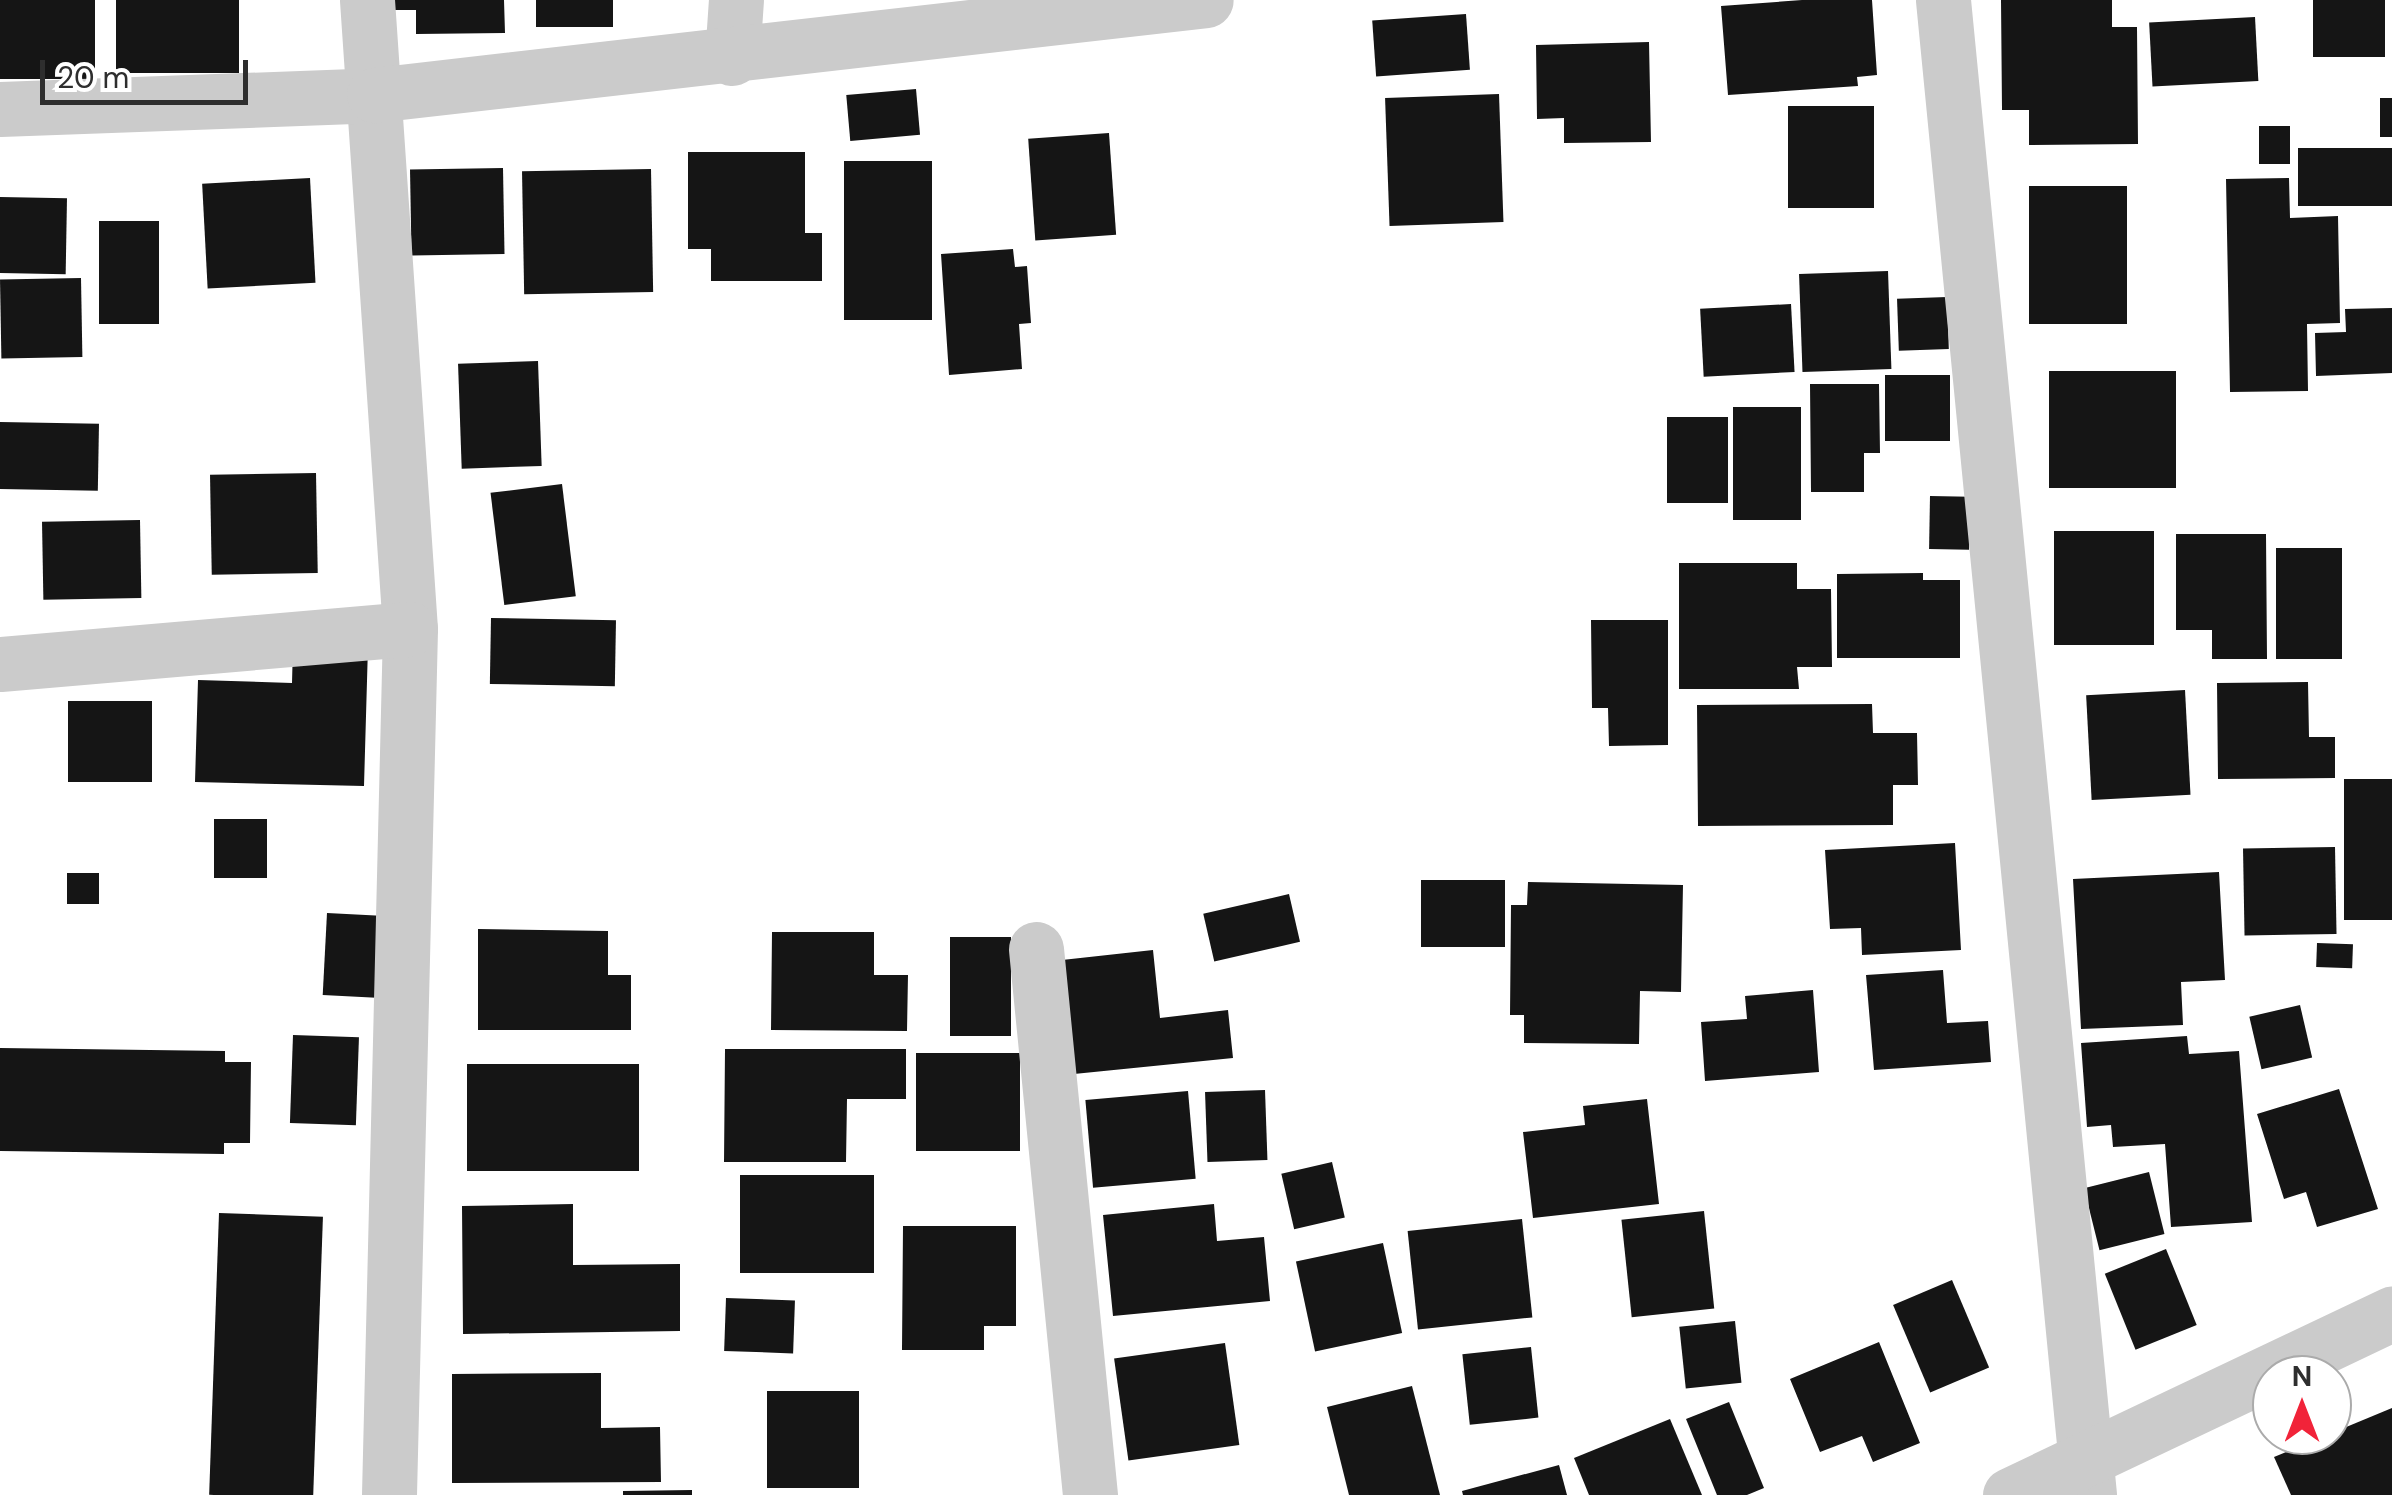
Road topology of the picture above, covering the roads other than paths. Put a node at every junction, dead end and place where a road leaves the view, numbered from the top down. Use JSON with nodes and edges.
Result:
{"nodes":[{"id":1,"x":367,"y":0,"type":"edge"},
{"id":2,"x":736,"y":0,"type":"edge"},
{"id":3,"x":1206,"y":0,"type":"edge"},
{"id":4,"x":1943,"y":0,"type":"edge"},
{"id":5,"x":732,"y":58,"type":"junction"},
{"id":6,"x":374,"y":95,"type":"junction"},
{"id":7,"x":0,"y":110,"type":"edge"},
{"id":8,"x":410,"y":629,"type":"junction"},
{"id":9,"x":0,"y":664,"type":"edge"},
{"id":10,"x":1036,"y":949,"type":"dead end"},
{"id":11,"x":2392,"y":1314,"type":"edge"},
{"id":12,"x":2088,"y":1478,"type":"edge"},
{"id":13,"x":389,"y":1495,"type":"edge"},
{"id":14,"x":1090,"y":1495,"type":"edge"},
{"id":15,"x":2010,"y":1495,"type":"edge"}],
"edges":[{"from":1,"to":6,"type":"street"},
{"from":2,"to":5,"type":"street"},
{"from":3,"to":5,"type":"street"},
{"from":4,"to":12,"type":"street"},
{"from":5,"to":6,"type":"street"},
{"from":6,"to":7,"type":"street"},
{"from":6,"to":8,"type":"street"},
{"from":8,"to":9,"type":"street"},
{"from":8,"to":13,"type":"street"},
{"from":10,"to":14,"type":"street"},
{"from":11,"to":12,"type":"street"},
{"from":12,"to":15,"type":"street"}]}
